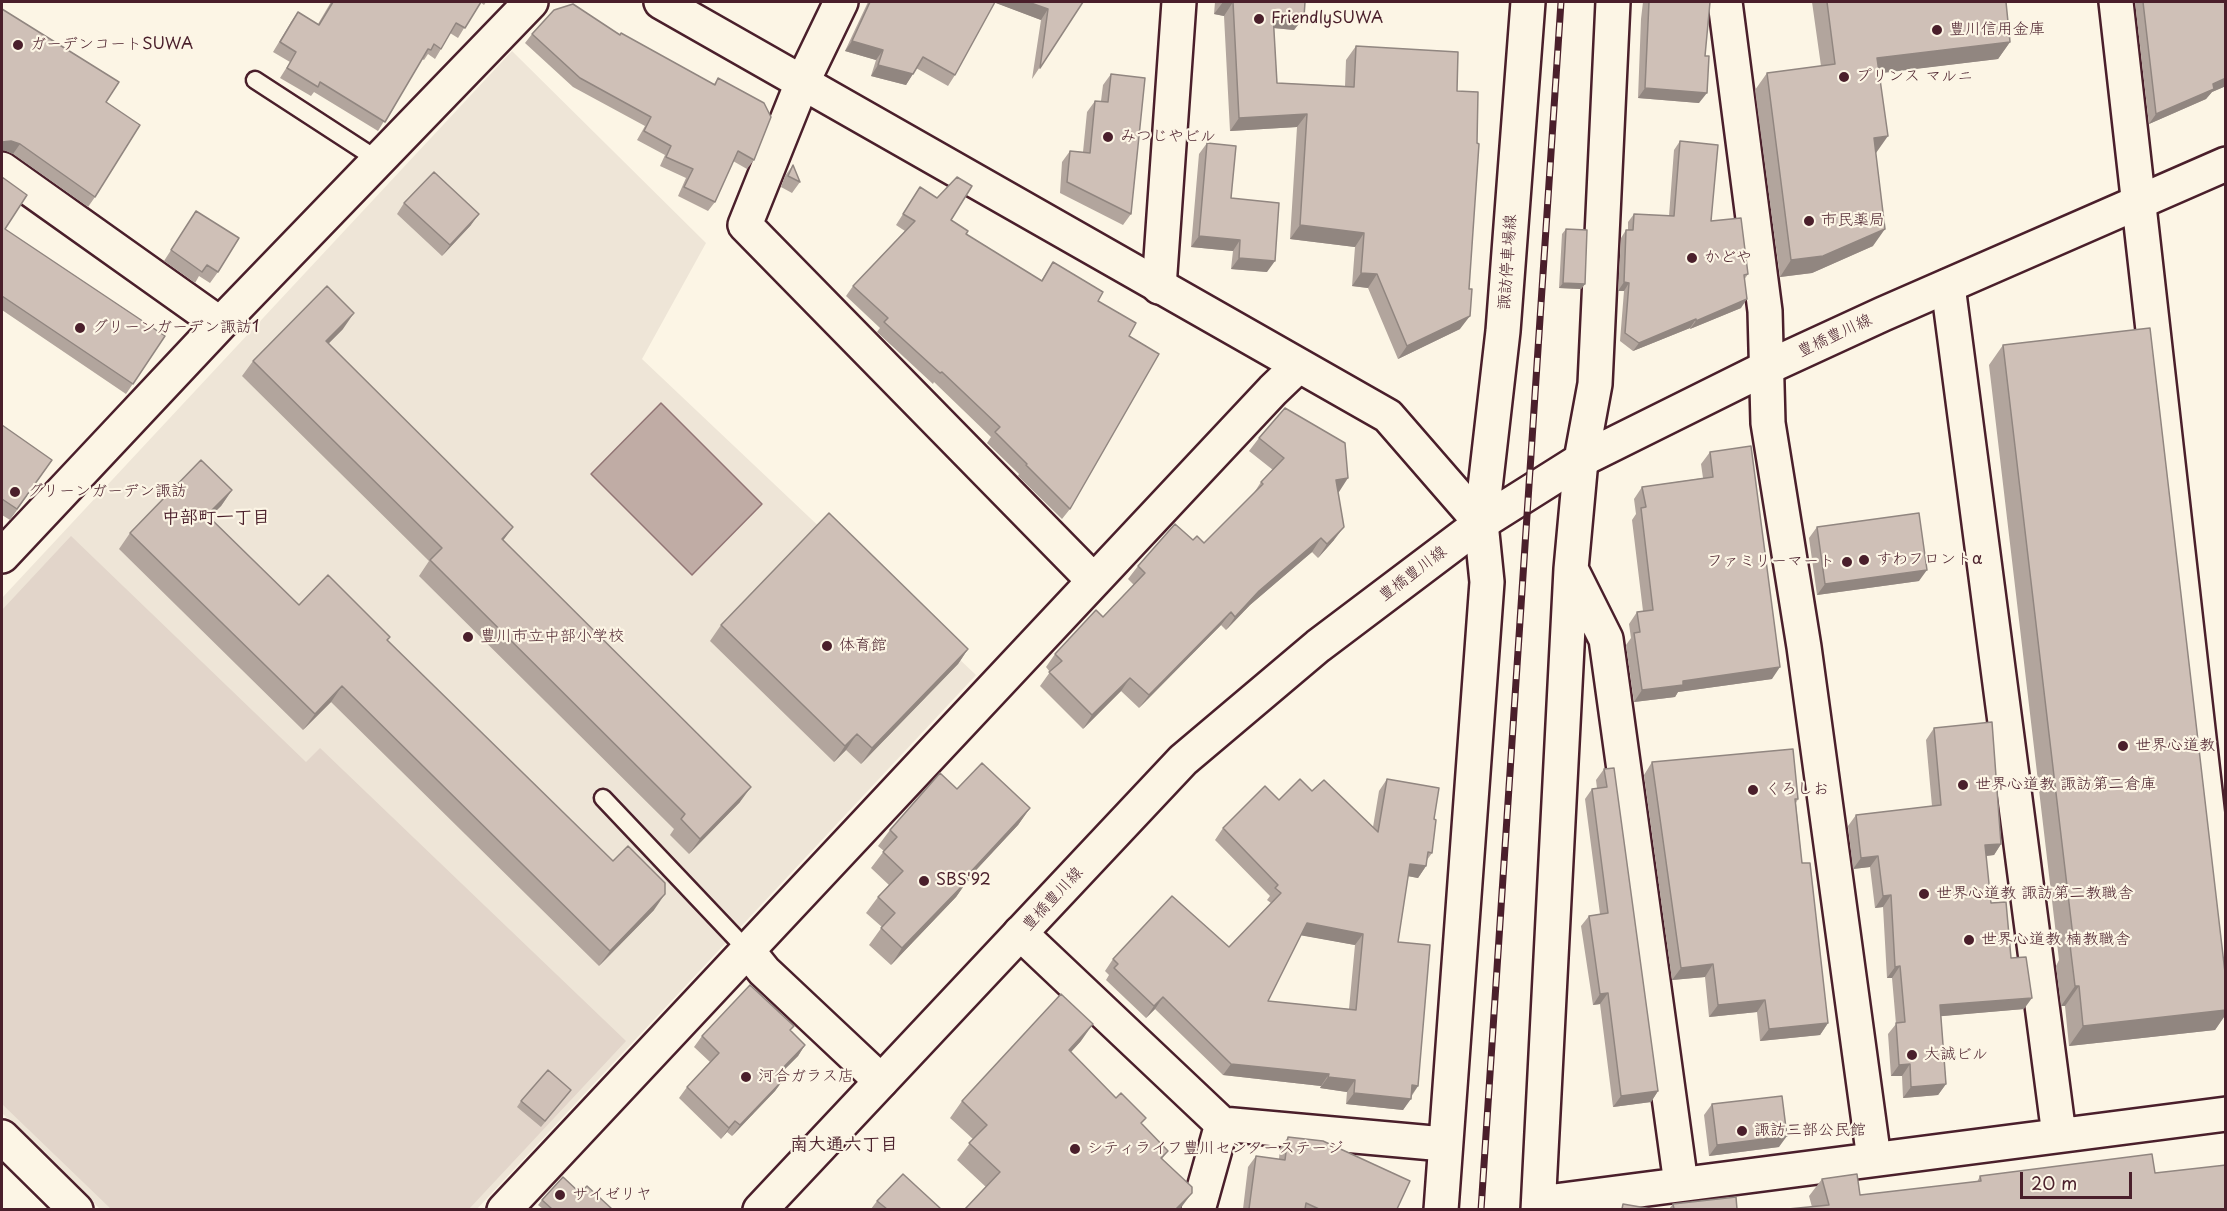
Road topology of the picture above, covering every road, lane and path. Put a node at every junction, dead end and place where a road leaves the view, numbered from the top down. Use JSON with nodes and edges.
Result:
{"nodes":[{"id":1,"x":531,"y":2,"type":"edge"},
{"id":2,"x":661,"y":2,"type":"edge"},
{"id":3,"x":841,"y":2,"type":"edge"},
{"id":4,"x":1179,"y":2,"type":"edge"},
{"id":5,"x":1528,"y":2,"type":"edge"},
{"id":6,"x":1613,"y":2,"type":"edge"},
{"id":7,"x":1725,"y":2,"type":"edge"},
{"id":8,"x":2116,"y":2,"type":"edge"},
{"id":9,"x":255,"y":80,"type":"dead end"},
{"id":10,"x":802,"y":83,"type":"junction"},
{"id":11,"x":378,"y":160,"type":"junction"},
{"id":12,"x":2226,"y":164,"type":"edge"},
{"id":13,"x":2,"y":169,"type":"edge"},
{"id":14,"x":2139,"y":202,"type":"junction"},
{"id":15,"x":1948,"y":286,"type":"junction"},
{"id":16,"x":1159,"y":287,"type":"junction"},
{"id":17,"x":220,"y":324,"type":"junction"},
{"id":18,"x":1298,"y":366,"type":"junction"},
{"id":19,"x":1768,"y":367,"type":"junction"},
{"id":20,"x":1581,"y":460,"type":"junction"},
{"id":21,"x":1481,"y":523,"type":"junction"},
{"id":22,"x":2,"y":556,"type":"edge"},
{"id":23,"x":1571,"y":569,"type":"junction"},
{"id":24,"x":1093,"y":580,"type":"junction"},
{"id":25,"x":603,"y":798,"type":"dead end"},
{"id":26,"x":1020,"y":933,"type":"junction"},
{"id":27,"x":747,"y":950,"type":"junction"},
{"id":28,"x":2226,"y":977,"type":"edge"},
{"id":29,"x":881,"y":1081,"type":"junction"},
{"id":30,"x":2226,"y":1114,"type":"edge"},
{"id":31,"x":1221,"y":1124,"type":"junction"},
{"id":32,"x":2059,"y":1135,"type":"junction"},
{"id":33,"x":2,"y":1137,"type":"edge"},
{"id":34,"x":1444,"y":1144,"type":"junction"},
{"id":35,"x":1874,"y":1159,"type":"junction"},
{"id":36,"x":1681,"y":1184,"type":"junction"},
{"id":37,"x":1538,"y":1206,"type":"edge"},
{"id":38,"x":76,"y":1209,"type":"edge"},
{"id":39,"x":504,"y":1209,"type":"edge"},
{"id":40,"x":760,"y":1209,"type":"edge"},
{"id":41,"x":1198,"y":1209,"type":"edge"},
{"id":42,"x":1441,"y":1209,"type":"edge"}],
"edges":[{"from":1,"to":11,"type":"street"},
{"from":2,"to":10,"type":"street"},
{"from":3,"to":10,"type":"street"},
{"from":4,"to":16,"type":"street"},
{"from":5,"to":21,"type":"street","name":"諏訪停車場線"},
{"from":6,"to":20,"type":"street"},
{"from":7,"to":19,"type":"street"},
{"from":8,"to":14,"type":"street"},
{"from":9,"to":11,"type":"lane"},
{"from":10,"to":16,"type":"street"},
{"from":10,"to":24,"type":"street"},
{"from":11,"to":17,"type":"street"},
{"from":12,"to":14,"type":"street","name":"豊橋豊川線"},
{"from":13,"to":17,"type":"street"},
{"from":14,"to":15,"type":"street","name":"豊橋豊川線"},
{"from":14,"to":28,"type":"street"},
{"from":15,"to":19,"type":"street","name":"豊橋豊川線"},
{"from":15,"to":32,"type":"street"},
{"from":16,"to":18,"type":"street"},
{"from":17,"to":22,"type":"street"},
{"from":18,"to":21,"type":"street"},
{"from":18,"to":24,"type":"street"},
{"from":19,"to":20,"type":"street","name":"豊橋豊川線"},
{"from":19,"to":35,"type":"street"},
{"from":20,"to":21,"type":"street","name":"豊橋豊川線"},
{"from":20,"to":23,"type":"street"},
{"from":21,"to":26,"type":"street","name":"豊橋豊川線"},
{"from":21,"to":34,"type":"street","name":"諏訪停車場線"},
{"from":23,"to":36,"type":"street"},
{"from":23,"to":37,"type":"street"},
{"from":24,"to":27,"type":"street"},
{"from":25,"to":27,"type":"lane"},
{"from":26,"to":29,"type":"street","name":"豊橋豊川線"},
{"from":26,"to":31,"type":"street"},
{"from":27,"to":29,"type":"street"},
{"from":27,"to":39,"type":"street"},
{"from":29,"to":40,"type":"street","name":"豊橋豊川線"},
{"from":30,"to":32,"type":"street"},
{"from":31,"to":34,"type":"street"},
{"from":31,"to":41,"type":"street"},
{"from":32,"to":35,"type":"street"},
{"from":33,"to":38,"type":"street"},
{"from":34,"to":42,"type":"street","name":"諏訪停車場線"},
{"from":35,"to":36,"type":"street"},
{"from":36,"to":37,"type":"street"}]}
